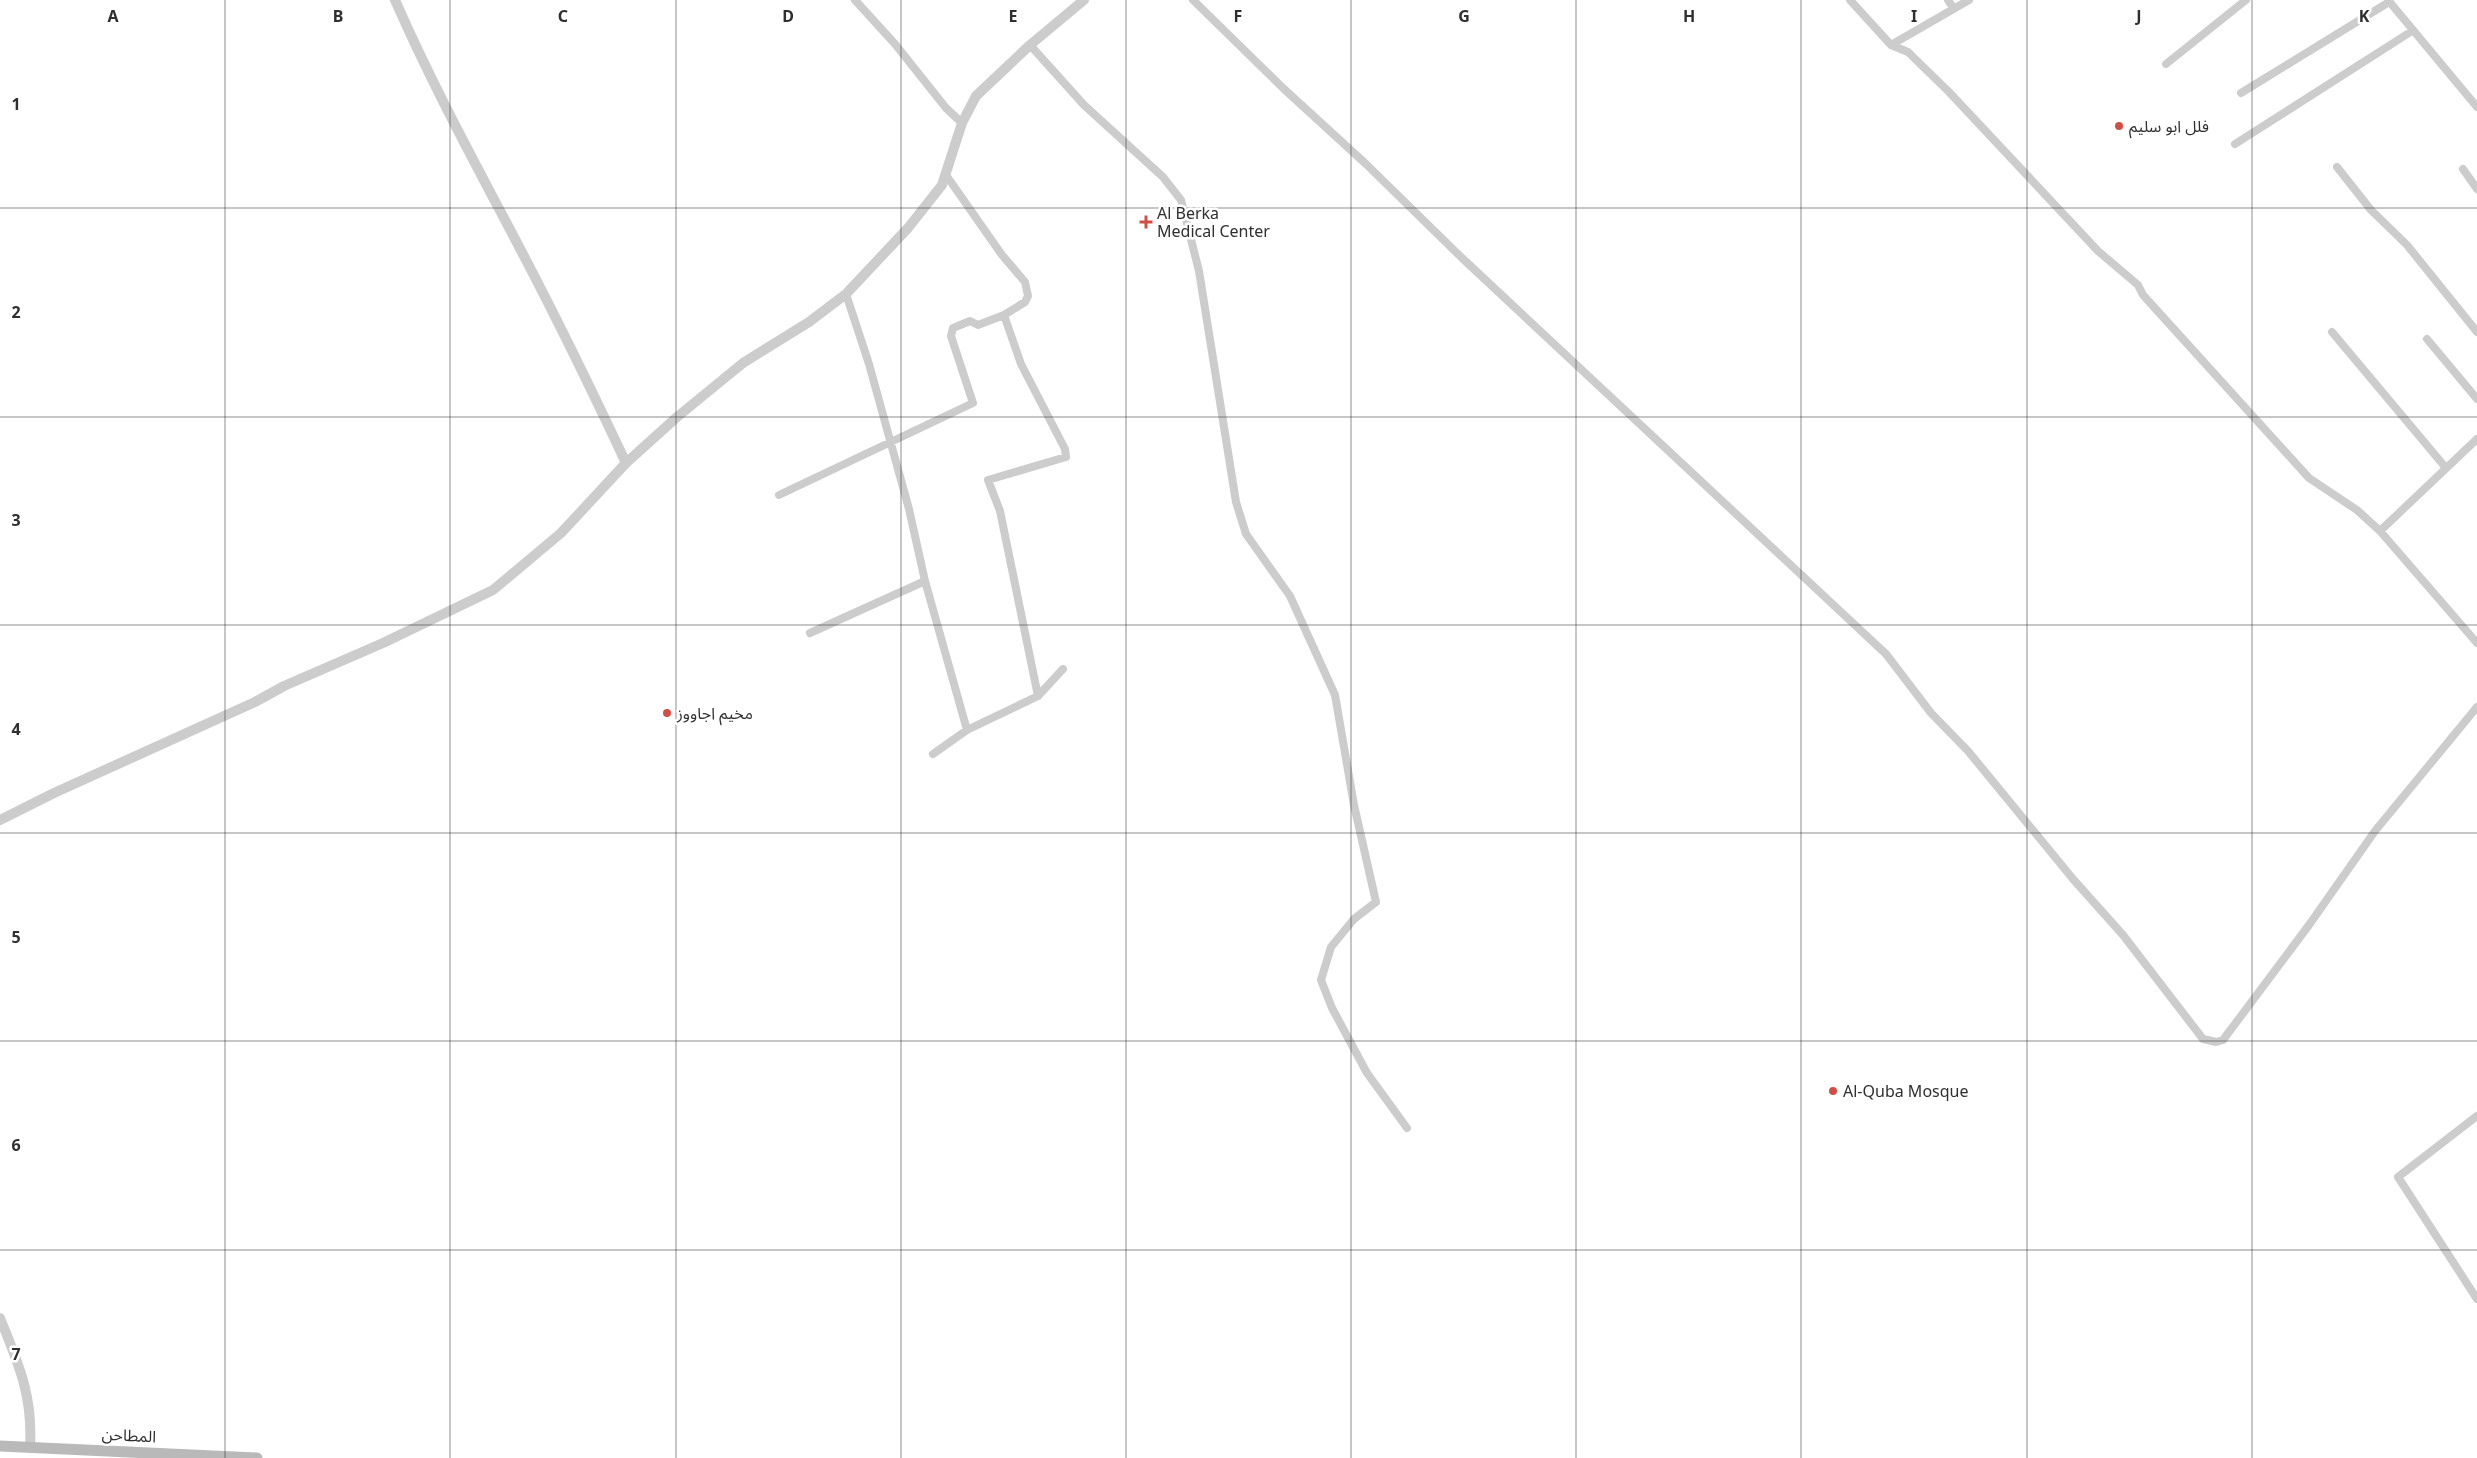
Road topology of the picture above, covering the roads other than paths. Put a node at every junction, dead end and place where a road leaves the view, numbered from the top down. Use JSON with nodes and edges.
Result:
{"nodes":[{"id":1,"x":395,"y":0,"type":"edge"},
{"id":2,"x":855,"y":0,"type":"edge"},
{"id":3,"x":1084,"y":0,"type":"edge"},
{"id":4,"x":1193,"y":0,"type":"edge"},
{"id":5,"x":1850,"y":0,"type":"edge"},
{"id":6,"x":1948,"y":0,"type":"edge"},
{"id":7,"x":1969,"y":0,"type":"edge"},
{"id":8,"x":2246,"y":0,"type":"edge"},
{"id":9,"x":2389,"y":1,"type":"edge"},
{"id":10,"x":1954,"y":9,"type":"junction"},
{"id":11,"x":2412,"y":30,"type":"junction"},
{"id":12,"x":1030,"y":44,"type":"junction"},
{"id":13,"x":1892,"y":45,"type":"junction"},
{"id":14,"x":2166,"y":64,"type":"dead end"},
{"id":15,"x":2241,"y":93,"type":"dead end"},
{"id":16,"x":2477,"y":107,"type":"edge"},
{"id":17,"x":962,"y":124,"type":"junction"},
{"id":18,"x":2235,"y":144,"type":"dead end"},
{"id":19,"x":2337,"y":167,"type":"dead end"},
{"id":20,"x":2463,"y":169,"type":"dead end"},
{"id":21,"x":946,"y":175,"type":"junction"},
{"id":22,"x":2477,"y":189,"type":"edge"},
{"id":23,"x":846,"y":294,"type":"junction"},
{"id":24,"x":1004,"y":315,"type":"junction"},
{"id":25,"x":2332,"y":332,"type":"dead end"},
{"id":26,"x":2477,"y":332,"type":"edge"},
{"id":27,"x":2427,"y":339,"type":"dead end"},
{"id":28,"x":2477,"y":399,"type":"edge"},
{"id":29,"x":2477,"y":439,"type":"edge"},
{"id":30,"x":891,"y":442,"type":"junction"},
{"id":31,"x":626,"y":463,"type":"junction"},
{"id":32,"x":2446,"y":468,"type":"junction"},
{"id":33,"x":779,"y":495,"type":"dead end"},
{"id":34,"x":2380,"y":531,"type":"junction"},
{"id":35,"x":925,"y":581,"type":"junction"},
{"id":36,"x":810,"y":633,"type":"dead end"},
{"id":37,"x":2477,"y":643,"type":"edge"},
{"id":38,"x":1063,"y":669,"type":"dead end"},
{"id":39,"x":1038,"y":696,"type":"junction"},
{"id":40,"x":2477,"y":707,"type":"edge"},
{"id":41,"x":966,"y":730,"type":"junction"},
{"id":42,"x":933,"y":754,"type":"dead end"},
{"id":43,"x":0,"y":820,"type":"edge"},
{"id":44,"x":2477,"y":1116,"type":"edge"},
{"id":45,"x":1407,"y":1128,"type":"dead end"},
{"id":46,"x":2477,"y":1300,"type":"edge"},
{"id":47,"x":0,"y":1318,"type":"edge"},
{"id":48,"x":0,"y":1446,"type":"edge"},
{"id":49,"x":30,"y":1448,"type":"junction"},
{"id":50,"x":257,"y":1458,"type":"edge"}],
"edges":[{"from":1,"to":31,"type":"street"},
{"from":2,"to":17,"type":"street"},
{"from":3,"to":12,"type":"street"},
{"from":4,"to":40,"type":"street"},
{"from":5,"to":13,"type":"street"},
{"from":6,"to":10,"type":"street"},
{"from":7,"to":10,"type":"street"},
{"from":8,"to":14,"type":"street"},
{"from":9,"to":11,"type":"street"},
{"from":9,"to":15,"type":"street"},
{"from":10,"to":13,"type":"street"},
{"from":11,"to":16,"type":"street"},
{"from":11,"to":18,"type":"street"},
{"from":12,"to":17,"type":"street"},
{"from":12,"to":45,"type":"street"},
{"from":13,"to":34,"type":"street"},
{"from":17,"to":21,"type":"street"},
{"from":19,"to":26,"type":"street"},
{"from":20,"to":22,"type":"street"},
{"from":21,"to":23,"type":"street"},
{"from":21,"to":24,"type":"street"},
{"from":23,"to":30,"type":"street"},
{"from":23,"to":31,"type":"street"},
{"from":24,"to":30,"type":"street"},
{"from":24,"to":39,"type":"street"},
{"from":25,"to":32,"type":"street"},
{"from":27,"to":28,"type":"street"},
{"from":29,"to":32,"type":"street"},
{"from":30,"to":33,"type":"street"},
{"from":30,"to":35,"type":"street"},
{"from":31,"to":43,"type":"street"},
{"from":32,"to":34,"type":"street"},
{"from":34,"to":37,"type":"street"},
{"from":35,"to":36,"type":"street"},
{"from":35,"to":41,"type":"street"},
{"from":38,"to":39,"type":"street"},
{"from":39,"to":41,"type":"street"},
{"from":41,"to":42,"type":"street"},
{"from":44,"to":46,"type":"street"},
{"from":47,"to":49,"type":"street"},
{"from":48,"to":49,"type":"main road","name":"المطاحن"},
{"from":49,"to":50,"type":"main road","name":"المطاحن"}]}
